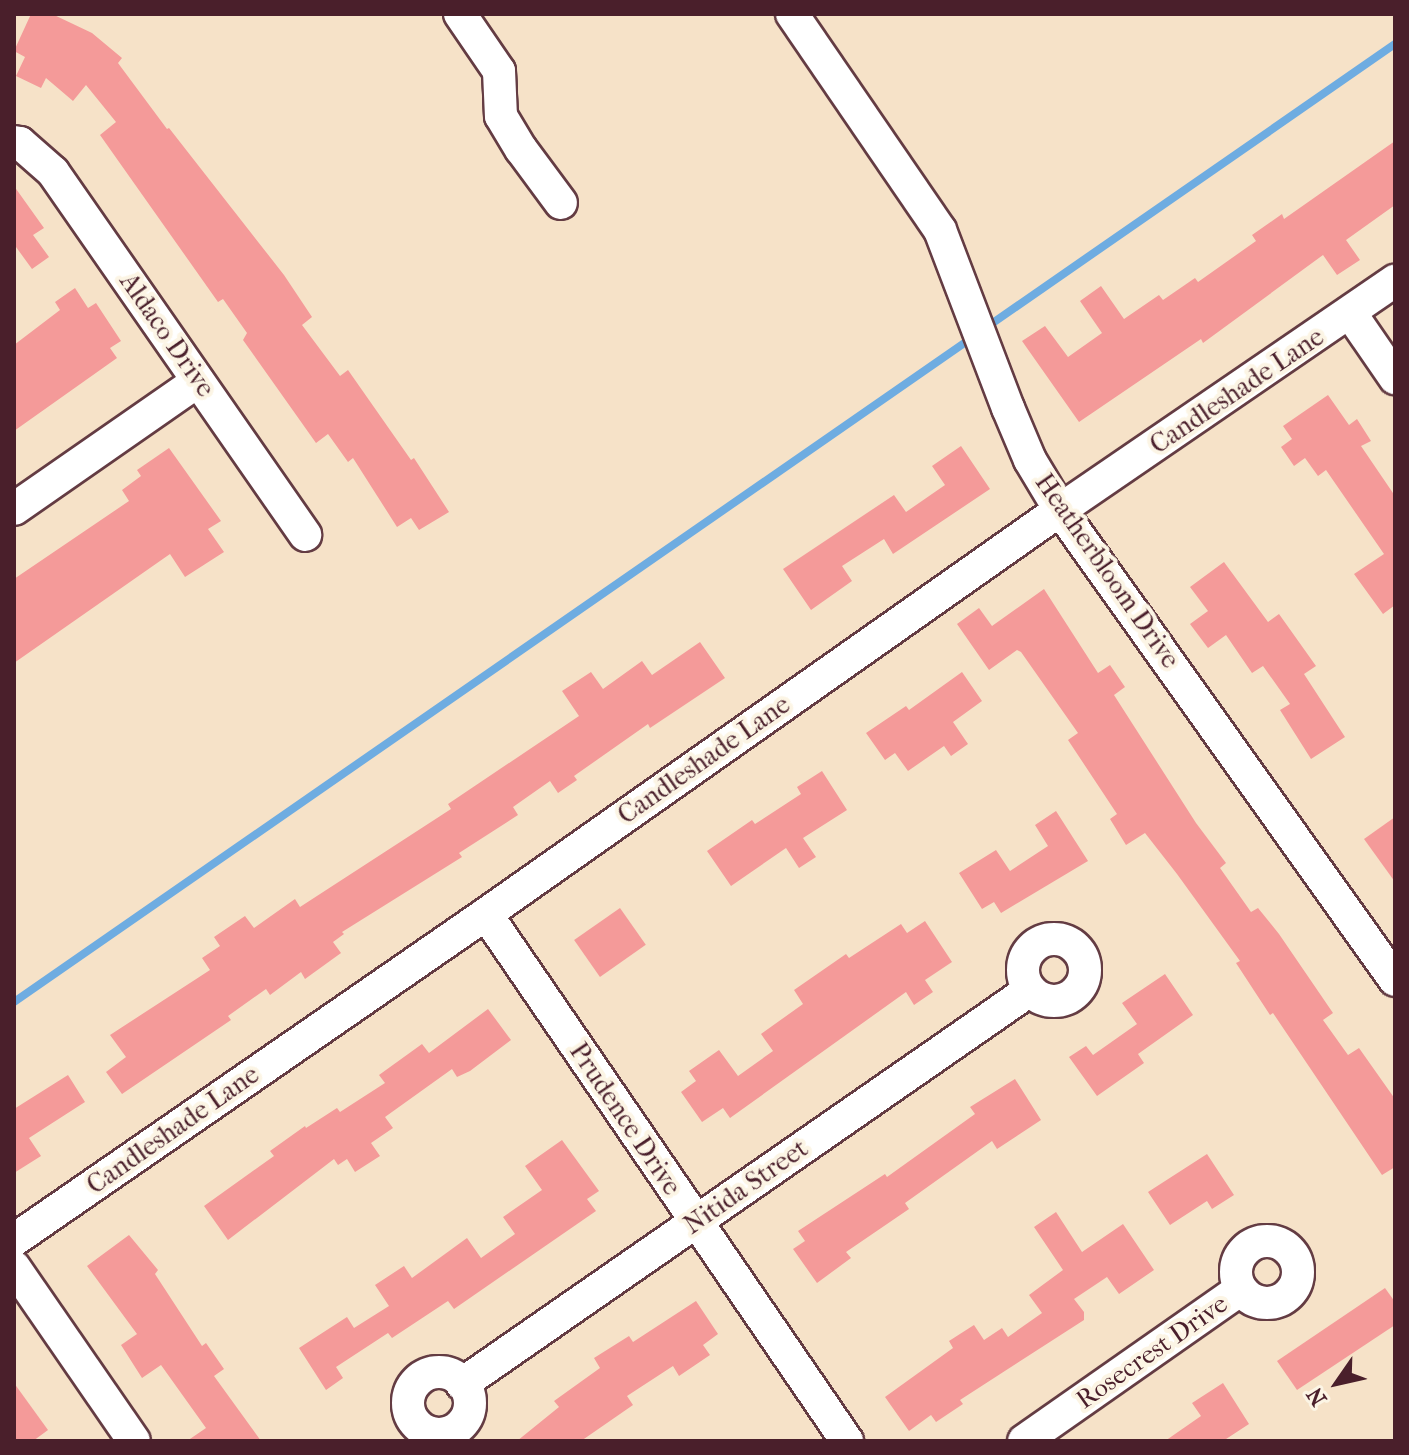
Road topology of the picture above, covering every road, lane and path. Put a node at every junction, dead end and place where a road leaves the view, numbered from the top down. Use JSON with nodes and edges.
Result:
{"nodes":[{"id":1,"x":460,"y":14,"type":"edge"},
{"id":2,"x":792,"y":14,"type":"edge"},
{"id":3,"x":17,"y":143,"type":"edge"},
{"id":4,"x":561,"y":203,"type":"dead end"},
{"id":5,"x":1395,"y":281,"type":"edge"},
{"id":6,"x":1351,"y":314,"type":"junction"},
{"id":7,"x":1395,"y":378,"type":"edge"},
{"id":8,"x":198,"y":381,"type":"junction"},
{"id":9,"x":14,"y":509,"type":"edge"},
{"id":10,"x":1060,"y":510,"type":"junction"},
{"id":11,"x":305,"y":535,"type":"dead end"},
{"id":12,"x":486,"y":914,"type":"junction"},
{"id":13,"x":1395,"y":980,"type":"edge"},
{"id":14,"x":1030,"y":990,"type":"dead end"},
{"id":15,"x":695,"y":1223,"type":"junction"},
{"id":16,"x":14,"y":1240,"type":"edge"},
{"id":17,"x":14,"y":1267,"type":"edge"},
{"id":18,"x":1240,"y":1290,"type":"dead end"},
{"id":19,"x":462,"y":1384,"type":"dead end"},
{"id":20,"x":134,"y":1441,"type":"edge"},
{"id":21,"x":847,"y":1441,"type":"edge"},
{"id":22,"x":1024,"y":1441,"type":"edge"}],
"edges":[{"from":1,"to":4,"type":"street"},
{"from":2,"to":10,"type":"street","name":"Heatherbloom Drive"},
{"from":3,"to":8,"type":"street","name":"Aldaco Drive"},
{"from":5,"to":6,"type":"street","name":"Candleshade Lane"},
{"from":6,"to":7,"type":"street"},
{"from":6,"to":10,"type":"street","name":"Candleshade Lane"},
{"from":8,"to":9,"type":"street"},
{"from":8,"to":11,"type":"street","name":"Aldaco Drive"},
{"from":10,"to":12,"type":"street","name":"Candleshade Lane"},
{"from":10,"to":13,"type":"street","name":"Heatherbloom Drive"},
{"from":12,"to":15,"type":"street","name":"Prudence Drive"},
{"from":12,"to":16,"type":"street","name":"Candleshade Lane"},
{"from":14,"to":15,"type":"street","name":"Nitida Street"},
{"from":15,"to":19,"type":"street","name":"Nitida Street"},
{"from":15,"to":21,"type":"street","name":"Prudence Drive"},
{"from":17,"to":20,"type":"street"},
{"from":18,"to":22,"type":"street","name":"Rosecrest Drive"}]}
